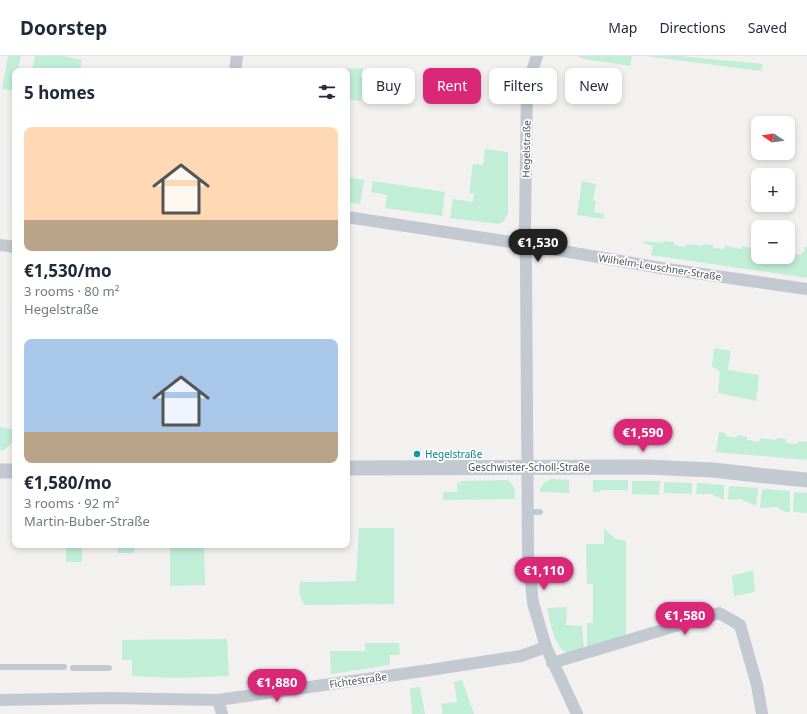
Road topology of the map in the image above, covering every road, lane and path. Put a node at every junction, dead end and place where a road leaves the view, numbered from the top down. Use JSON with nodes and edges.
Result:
{"nodes":[{"id":1,"x":237,"y":56,"type":"edge"},
{"id":2,"x":537,"y":56,"type":"edge"},
{"id":3,"x":235,"y":68,"type":"edge"},
{"id":4,"x":350,"y":217,"type":"edge"},
{"id":5,"x":0,"y":245,"type":"edge"},
{"id":6,"x":525,"y":245,"type":"junction"},
{"id":7,"x":12,"y":247,"type":"edge"},
{"id":8,"x":807,"y":289,"type":"edge"},
{"id":9,"x":527,"y":466,"type":"junction"},
{"id":10,"x":350,"y":468,"type":"edge"},
{"id":11,"x":12,"y":470,"type":"edge"},
{"id":12,"x":0,"y":471,"type":"edge"},
{"id":13,"x":807,"y":480,"type":"edge"},
{"id":14,"x":528,"y":512,"type":"junction"},
{"id":15,"x":540,"y":512,"type":"dead end"},
{"id":16,"x":546,"y":648,"type":"junction"},
{"id":17,"x":552,"y":663,"type":"junction"},
{"id":18,"x":0,"y":667,"type":"edge"},
{"id":19,"x":64,"y":667,"type":"dead end"},
{"id":20,"x":73,"y":668,"type":"dead end"},
{"id":21,"x":109,"y":668,"type":"dead end"},
{"id":22,"x":0,"y":700,"type":"edge"},
{"id":23,"x":218,"y":700,"type":"junction"},
{"id":24,"x":222,"y":714,"type":"edge"},
{"id":25,"x":577,"y":714,"type":"edge"},
{"id":26,"x":762,"y":714,"type":"edge"}],
"edges":[{"from":1,"to":3,"type":"street"},
{"from":2,"to":6,"type":"street","name":"Hegelstraße"},
{"from":4,"to":6,"type":"street","name":"Wilhelm-Leuschner-Straße"},
{"from":5,"to":7,"type":"street"},
{"from":6,"to":8,"type":"street","name":"Wilhelm-Leuschner-Straße"},
{"from":6,"to":9,"type":"street","name":"Hegelstraße"},
{"from":9,"to":10,"type":"street","name":"Geschwister-Scholl-Straße"},
{"from":9,"to":13,"type":"street","name":"Geschwister-Scholl-Straße"},
{"from":9,"to":14,"type":"street","name":"Hegelstraße"},
{"from":11,"to":12,"type":"street"},
{"from":14,"to":15,"type":"lane"},
{"from":14,"to":16,"type":"street","name":"Hegelstraße"},
{"from":16,"to":17,"type":"street","name":"Hegelstraße"},
{"from":16,"to":23,"type":"street","name":"Fichtestraße"},
{"from":17,"to":25,"type":"street","name":"Hegelstraße"},
{"from":17,"to":26,"type":"street"},
{"from":18,"to":19,"type":"lane"},
{"from":20,"to":21,"type":"lane"},
{"from":22,"to":23,"type":"street","name":"Fichtestraße"},
{"from":23,"to":24,"type":"street"}]}
